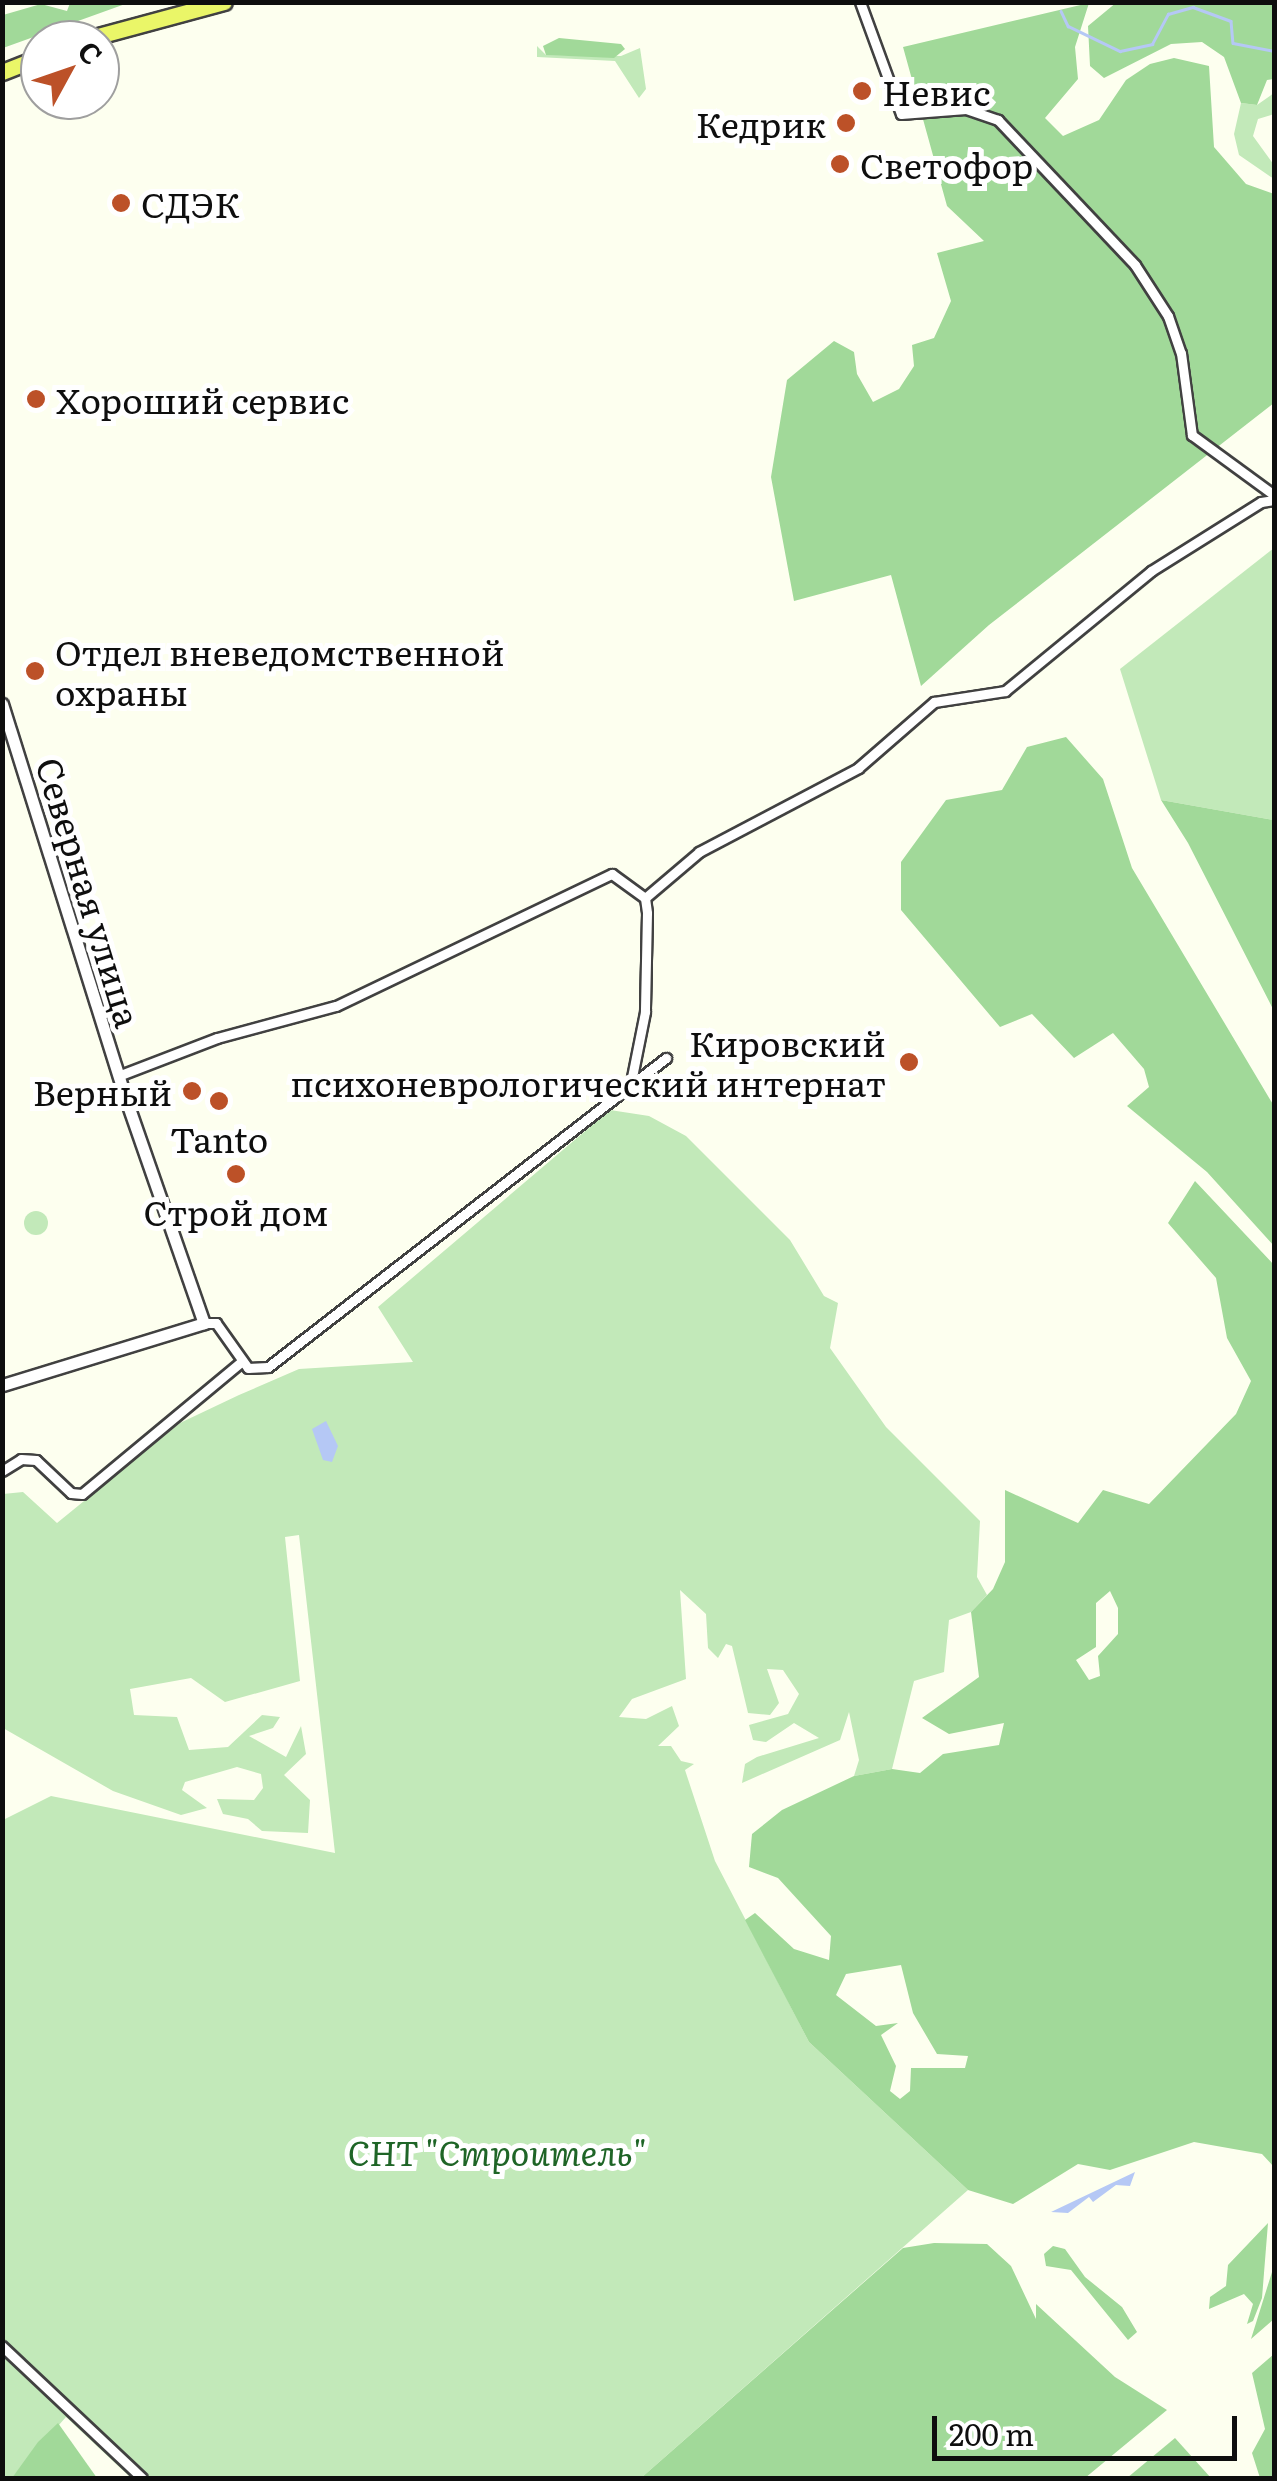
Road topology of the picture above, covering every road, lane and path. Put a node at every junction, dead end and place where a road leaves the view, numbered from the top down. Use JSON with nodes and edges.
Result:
{"nodes":[{"id":1,"x":224,"y":2,"type":"edge"},
{"id":2,"x":860,"y":2,"type":"edge"},
{"id":3,"x":120,"y":30,"type":"edge"},
{"id":4,"x":1274,"y":497,"type":"edge"},
{"id":5,"x":2,"y":704,"type":"edge"},
{"id":6,"x":645,"y":898,"type":"junction"},
{"id":7,"x":666,"y":1058,"type":"dead end"},
{"id":8,"x":118,"y":1076,"type":"junction"},
{"id":9,"x":630,"y":1087,"type":"junction"},
{"id":10,"x":204,"y":1323,"type":"junction"},
{"id":11,"x":241,"y":1362,"type":"junction"},
{"id":12,"x":2,"y":1385,"type":"edge"},
{"id":13,"x":2,"y":1471,"type":"edge"},
{"id":14,"x":2,"y":2346,"type":"edge"},
{"id":15,"x":142,"y":2478,"type":"edge"}],
"edges":[{"from":1,"to":3,"type":"main road"},
{"from":2,"to":4,"type":"street"},
{"from":4,"to":6,"type":"street"},
{"from":5,"to":8,"type":"street","name":"Северная улица"},
{"from":6,"to":8,"type":"street"},
{"from":6,"to":9,"type":"street"},
{"from":7,"to":9,"type":"street"},
{"from":8,"to":10,"type":"street","name":"Северная улица"},
{"from":9,"to":11,"type":"street"},
{"from":10,"to":11,"type":"street"},
{"from":10,"to":12,"type":"street"},
{"from":11,"to":13,"type":"street"},
{"from":14,"to":15,"type":"street"}]}
